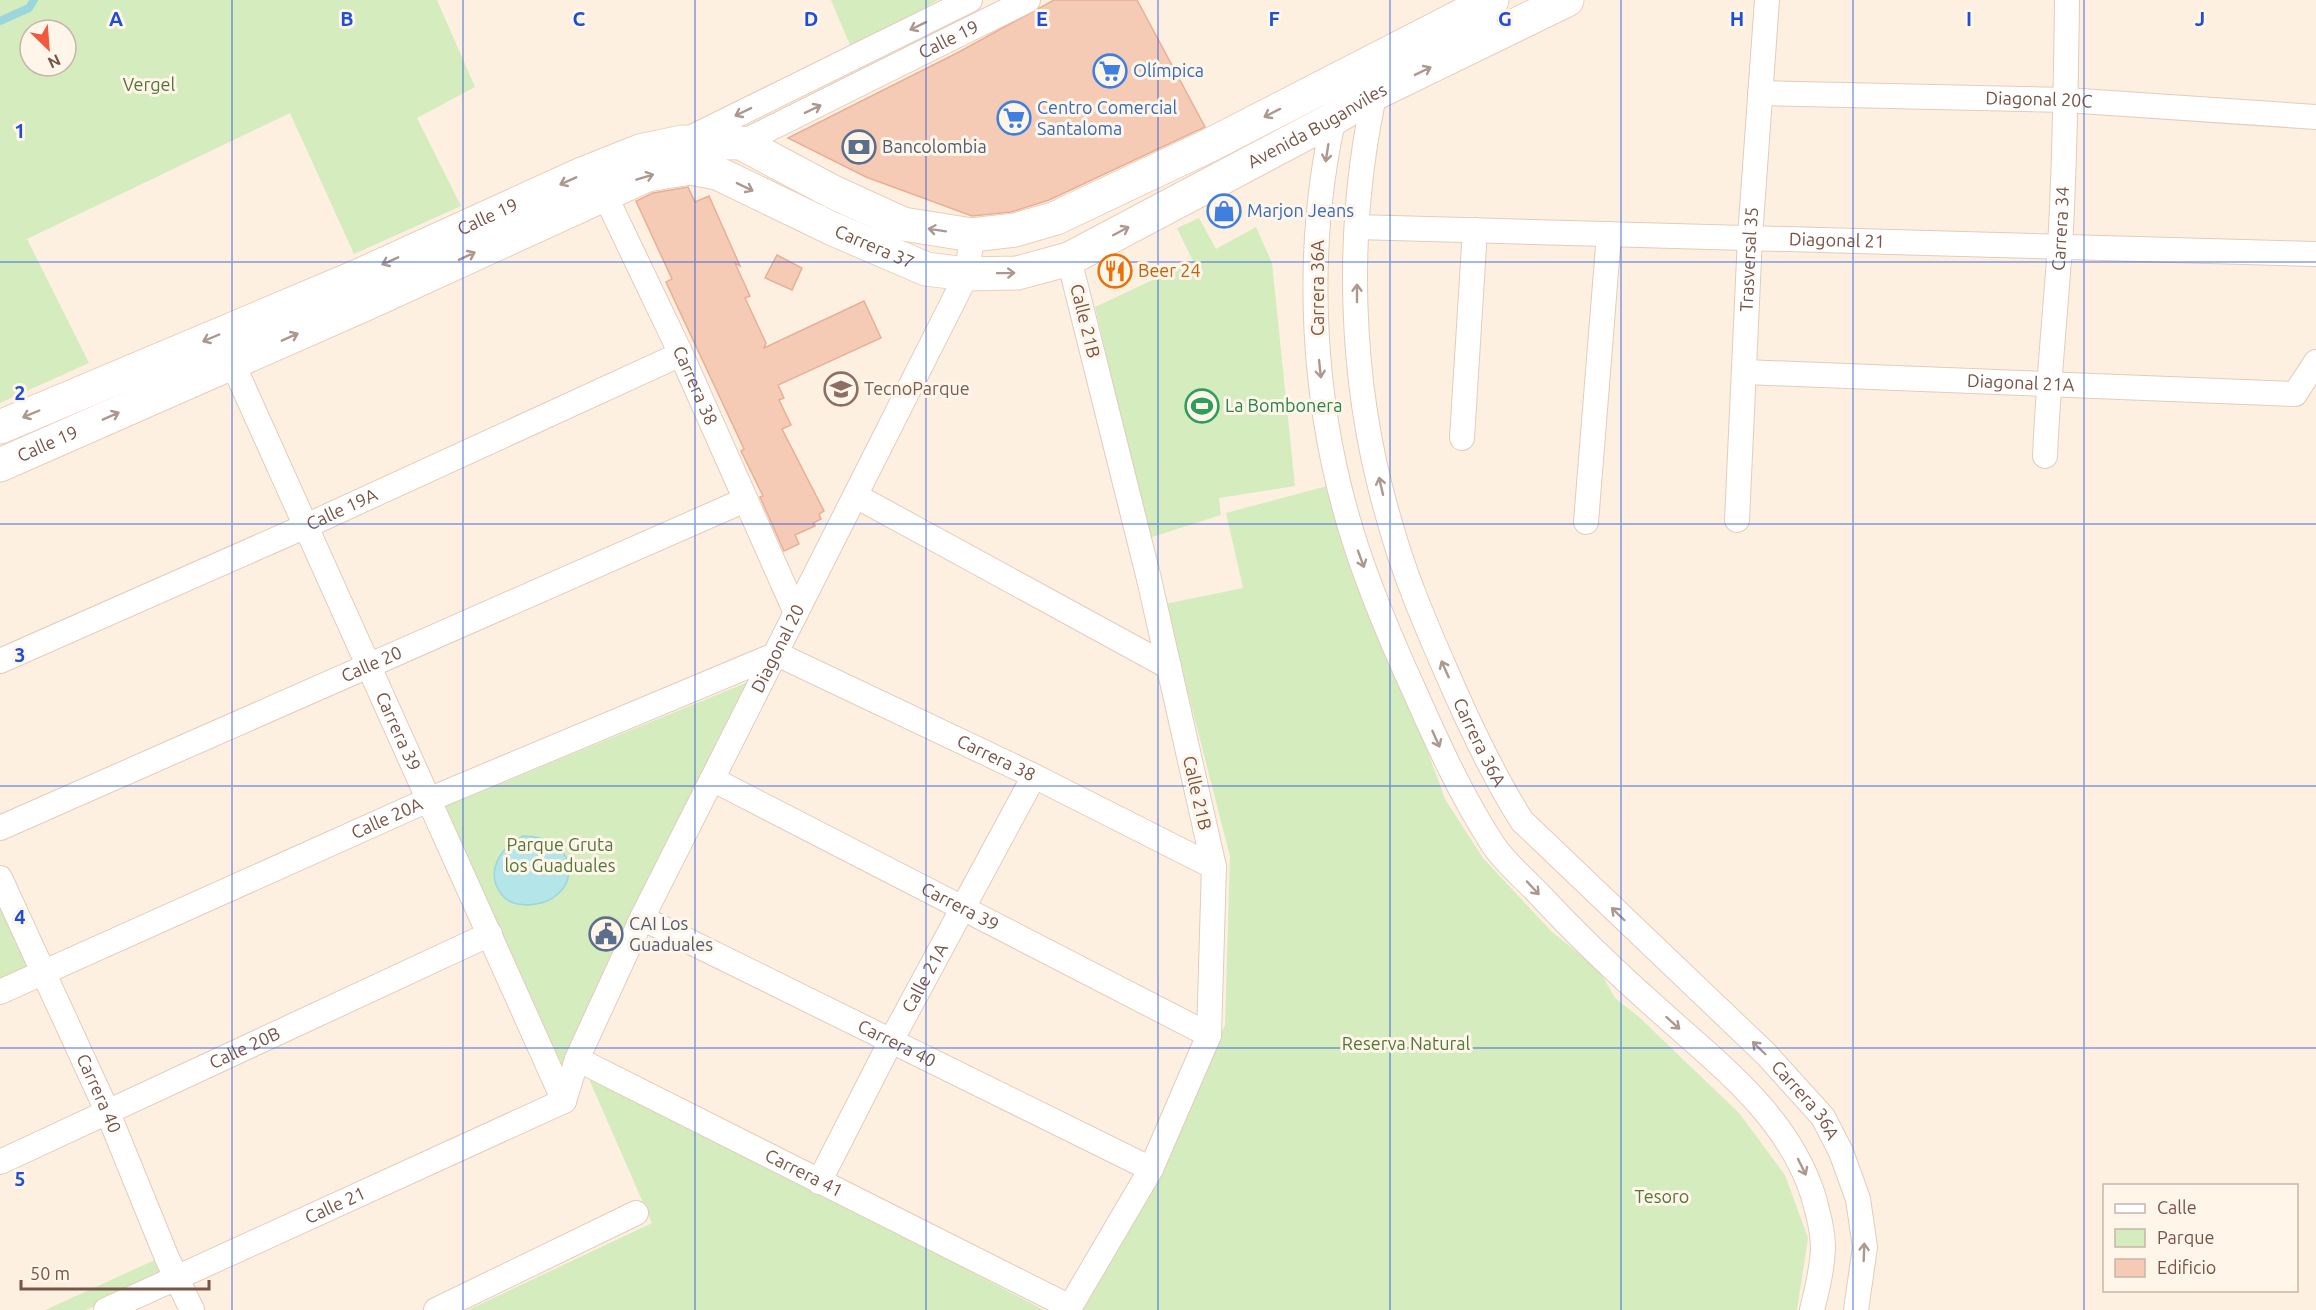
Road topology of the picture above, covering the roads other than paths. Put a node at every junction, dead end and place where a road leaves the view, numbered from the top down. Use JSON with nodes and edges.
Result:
{"nodes":[{"id":1,"x":970,"y":0,"type":"edge"},
{"id":2,"x":1028,"y":0,"type":"edge"},
{"id":3,"x":1492,"y":0,"type":"edge"},
{"id":4,"x":1567,"y":0,"type":"edge"},
{"id":5,"x":1767,"y":0,"type":"edge"},
{"id":6,"x":2067,"y":0,"type":"edge"},
{"id":7,"x":1383,"y":55,"type":"junction"},
{"id":8,"x":1343,"y":76,"type":"junction"},
{"id":9,"x":1760,"y":93,"type":"junction"},
{"id":10,"x":1374,"y":94,"type":"junction"},
{"id":11,"x":2066,"y":100,"type":"junction"},
{"id":12,"x":2316,"y":117,"type":"edge"},
{"id":13,"x":1333,"y":119,"type":"junction"},
{"id":14,"x":741,"y":143,"type":"junction"},
{"id":15,"x":686,"y":155,"type":"junction"},
{"id":16,"x":604,"y":193,"type":"junction"},
{"id":17,"x":1056,"y":218,"type":"joint"},
{"id":18,"x":1357,"y":227,"type":"junction"},
{"id":19,"x":1475,"y":230,"type":"junction"},
{"id":20,"x":1609,"y":234,"type":"junction"},
{"id":21,"x":972,"y":235,"type":"junction"},
{"id":22,"x":1750,"y":237,"type":"junction"},
{"id":23,"x":2060,"y":246,"type":"junction"},
{"id":24,"x":2316,"y":254,"type":"edge"},
{"id":25,"x":1069,"y":259,"type":"junction"},
{"id":26,"x":967,"y":274,"type":"junction"},
{"id":27,"x":681,"y":354,"type":"junction"},
{"id":28,"x":232,"y":362,"type":"junction"},
{"id":29,"x":2316,"y":362,"type":"edge"},
{"id":30,"x":1745,"y":372,"type":"junction"},
{"id":31,"x":2048,"y":382,"type":"junction"},
{"id":32,"x":0,"y":428,"type":"edge"},
{"id":33,"x":1462,"y":438,"type":"dead end"},
{"id":34,"x":2045,"y":456,"type":"dead end"},
{"id":35,"x":0,"y":465,"type":"edge"},
{"id":36,"x":856,"y":496,"type":"junction"},
{"id":37,"x":745,"y":500,"type":"junction"},
{"id":38,"x":1737,"y":520,"type":"dead end"},
{"id":39,"x":1586,"y":522,"type":"dead end"},
{"id":40,"x":306,"y":526,"type":"junction"},
{"id":41,"x":796,"y":613,"type":"junction"},
{"id":42,"x":777,"y":654,"type":"junction"},
{"id":43,"x":0,"y":661,"type":"edge"},
{"id":44,"x":369,"y":668,"type":"junction"},
{"id":45,"x":1169,"y":668,"type":"junction"},
{"id":46,"x":1034,"y":776,"type":"junction"},
{"id":47,"x":712,"y":779,"type":"junction"},
{"id":48,"x":428,"y":800,"type":"junction"},
{"id":49,"x":0,"y":828,"type":"edge"},
{"id":50,"x":1214,"y":867,"type":"junction"},
{"id":51,"x":0,"y":878,"type":"edge"},
{"id":52,"x":961,"y":910,"type":"junction"},
{"id":53,"x":642,"y":918,"type":"junction"},
{"id":54,"x":490,"y":934,"type":"junction"},
{"id":55,"x":43,"y":973,"type":"junction"},
{"id":56,"x":0,"y":992,"type":"edge"},
{"id":57,"x":1209,"y":1035,"type":"junction"},
{"id":58,"x":891,"y":1041,"type":"junction"},
{"id":59,"x":577,"y":1059,"type":"junction"},
{"id":60,"x":564,"y":1101,"type":"junction"},
{"id":61,"x":108,"y":1113,"type":"junction"},
{"id":62,"x":0,"y":1162,"type":"edge"},
{"id":63,"x":1151,"y":1169,"type":"junction"},
{"id":64,"x":819,"y":1182,"type":"junction"},
{"id":65,"x":636,"y":1214,"type":"dead end"},
{"id":66,"x":177,"y":1278,"type":"junction"},
{"id":67,"x":1070,"y":1307,"type":"joint"},
{"id":68,"x":106,"y":1310,"type":"edge"},
{"id":69,"x":192,"y":1310,"type":"edge"},
{"id":70,"x":436,"y":1310,"type":"edge"},
{"id":71,"x":1812,"y":1310,"type":"edge"},
{"id":72,"x":1856,"y":1310,"type":"edge"}],
"edges":[{"from":1,"to":15,"type":"street","name":"Calle 19","one_way":true},
{"from":14,"to":2,"type":"street","name":"Calle 19","one_way":true},
{"from":3,"to":7,"type":"main road","name":"Avenida Buganviles"},
{"from":10,"to":4,"type":"main road","name":"Avenida Buganviles","one_way":true},
{"from":5,"to":9,"type":"street","name":"Trasversal 35"},
{"from":6,"to":11,"type":"street","name":"Carrera 34"},
{"from":7,"to":8,"type":"main road","name":"Avenida Buganviles"},
{"from":7,"to":10,"type":"street","name":"Carrera 36A"},
{"from":8,"to":13,"type":"street","name":"Carrera 36A"},
{"from":8,"to":17,"type":"main road","name":"Avenida Buganviles","one_way":true},
{"from":9,"to":11,"type":"street","name":"Diagonal 20C"},
{"from":9,"to":22,"type":"street","name":"Trasversal 35"},
{"from":10,"to":13,"type":"main road","name":"Avenida Buganviles"},
{"from":10,"to":18,"type":"street","name":"Carrera 36A"},
{"from":11,"to":12,"type":"street","name":"Diagonal 20C"},
{"from":11,"to":23,"type":"street","name":"Carrera 34"},
{"from":25,"to":13,"type":"main road","name":"Avenida Buganviles","one_way":true},
{"from":13,"to":71,"type":"street","name":"Carrera 36A","one_way":true},
{"from":14,"to":15,"type":"main road","name":"Carrera 37"},
{"from":21,"to":14,"type":"main road","name":"Carrera 37","one_way":true},
{"from":16,"to":15,"type":"main road","name":"Calle 19","one_way":true},
{"from":15,"to":26,"type":"main road","name":"Carrera 37","one_way":true},
{"from":15,"to":32,"type":"main road","name":"Calle 19","one_way":true},
{"from":16,"to":27,"type":"street","name":"Carrera 38"},
{"from":28,"to":16,"type":"main road","name":"Calle 19","one_way":true},
{"from":17,"to":21,"type":"main road","name":"Carrera 37"},
{"from":18,"to":19,"type":"street","name":"Diagonal 21"},
{"from":72,"to":18,"type":"street","name":"Carrera 36A","one_way":true},
{"from":19,"to":20,"type":"street","name":"Diagonal 21"},
{"from":19,"to":33,"type":"street"},
{"from":20,"to":22,"type":"street","name":"Diagonal 21"},
{"from":20,"to":39,"type":"street"},
{"from":21,"to":26,"type":"street","name":"Diagonal 20"},
{"from":22,"to":23,"type":"street","name":"Diagonal 21"},
{"from":22,"to":30,"type":"street","name":"Trasversal 35"},
{"from":23,"to":24,"type":"street","name":"Diagonal 21"},
{"from":23,"to":31,"type":"street","name":"Carrera 34"},
{"from":26,"to":25,"type":"main road","name":"Carrera 37","one_way":true},
{"from":25,"to":45,"type":"street","name":"Calle 21B"},
{"from":26,"to":36,"type":"street","name":"Diagonal 20"},
{"from":27,"to":37,"type":"street","name":"Carrera 38"},
{"from":27,"to":40,"type":"street","name":"Calle 19A"},
{"from":35,"to":28,"type":"main road","name":"Calle 19","one_way":true},
{"from":28,"to":40,"type":"street","name":"Carrera 39"},
{"from":29,"to":31,"type":"street","name":"Diagonal 21A"},
{"from":30,"to":31,"type":"street","name":"Diagonal 21A"},
{"from":30,"to":38,"type":"street","name":"Trasversal 35"},
{"from":31,"to":34,"type":"street","name":"Carrera 34"},
{"from":36,"to":41,"type":"street","name":"Diagonal 20"},
{"from":36,"to":45,"type":"street"},
{"from":37,"to":41,"type":"street","name":"Carrera 38"},
{"from":37,"to":44,"type":"street","name":"Calle 20"},
{"from":40,"to":43,"type":"street","name":"Calle 19A"},
{"from":40,"to":44,"type":"street","name":"Carrera 39"},
{"from":41,"to":42,"type":"street","name":"Diagonal 20"},
{"from":42,"to":46,"type":"street","name":"Carrera 38"},
{"from":42,"to":47,"type":"street","name":"Diagonal 20"},
{"from":42,"to":48,"type":"street","name":"Calle 20A"},
{"from":44,"to":48,"type":"street","name":"Carrera 39"},
{"from":44,"to":49,"type":"street","name":"Calle 20"},
{"from":45,"to":50,"type":"street","name":"Calle 21B"},
{"from":46,"to":50,"type":"street","name":"Carrera 38"},
{"from":46,"to":52,"type":"street","name":"Calle 21A"},
{"from":47,"to":52,"type":"street","name":"Carrera 39"},
{"from":47,"to":53,"type":"street","name":"Diagonal 20"},
{"from":48,"to":54,"type":"street","name":"Carrera 39"},
{"from":48,"to":55,"type":"street","name":"Calle 20A"},
{"from":50,"to":57,"type":"street","name":"Calle 21B"},
{"from":51,"to":55,"type":"street","name":"Carrera 40"},
{"from":52,"to":57,"type":"street","name":"Carrera 39"},
{"from":52,"to":58,"type":"street","name":"Calle 21A"},
{"from":53,"to":58,"type":"street","name":"Carrera 40"},
{"from":53,"to":59,"type":"street","name":"Diagonal 20"},
{"from":54,"to":60,"type":"street","name":"Carrera 39"},
{"from":54,"to":61,"type":"street","name":"Calle 20B"},
{"from":55,"to":56,"type":"street","name":"Calle 20A"},
{"from":55,"to":61,"type":"street","name":"Carrera 40"},
{"from":57,"to":63,"type":"street","name":"Calle 21B"},
{"from":58,"to":63,"type":"street","name":"Carrera 40"},
{"from":58,"to":64,"type":"street","name":"Calle 21A"},
{"from":59,"to":60,"type":"street"},
{"from":59,"to":64,"type":"street","name":"Carrera 41"},
{"from":60,"to":66,"type":"street","name":"Calle 21"},
{"from":61,"to":62,"type":"street","name":"Calle 20B"},
{"from":61,"to":66,"type":"street","name":"Carrera 40"},
{"from":63,"to":67,"type":"street","name":"Calle 21B"},
{"from":64,"to":67,"type":"street","name":"Carrera 41"},
{"from":65,"to":70,"type":"street"},
{"from":66,"to":68,"type":"street","name":"Calle 21"},
{"from":66,"to":69,"type":"street","name":"Carrera 40"}]}
